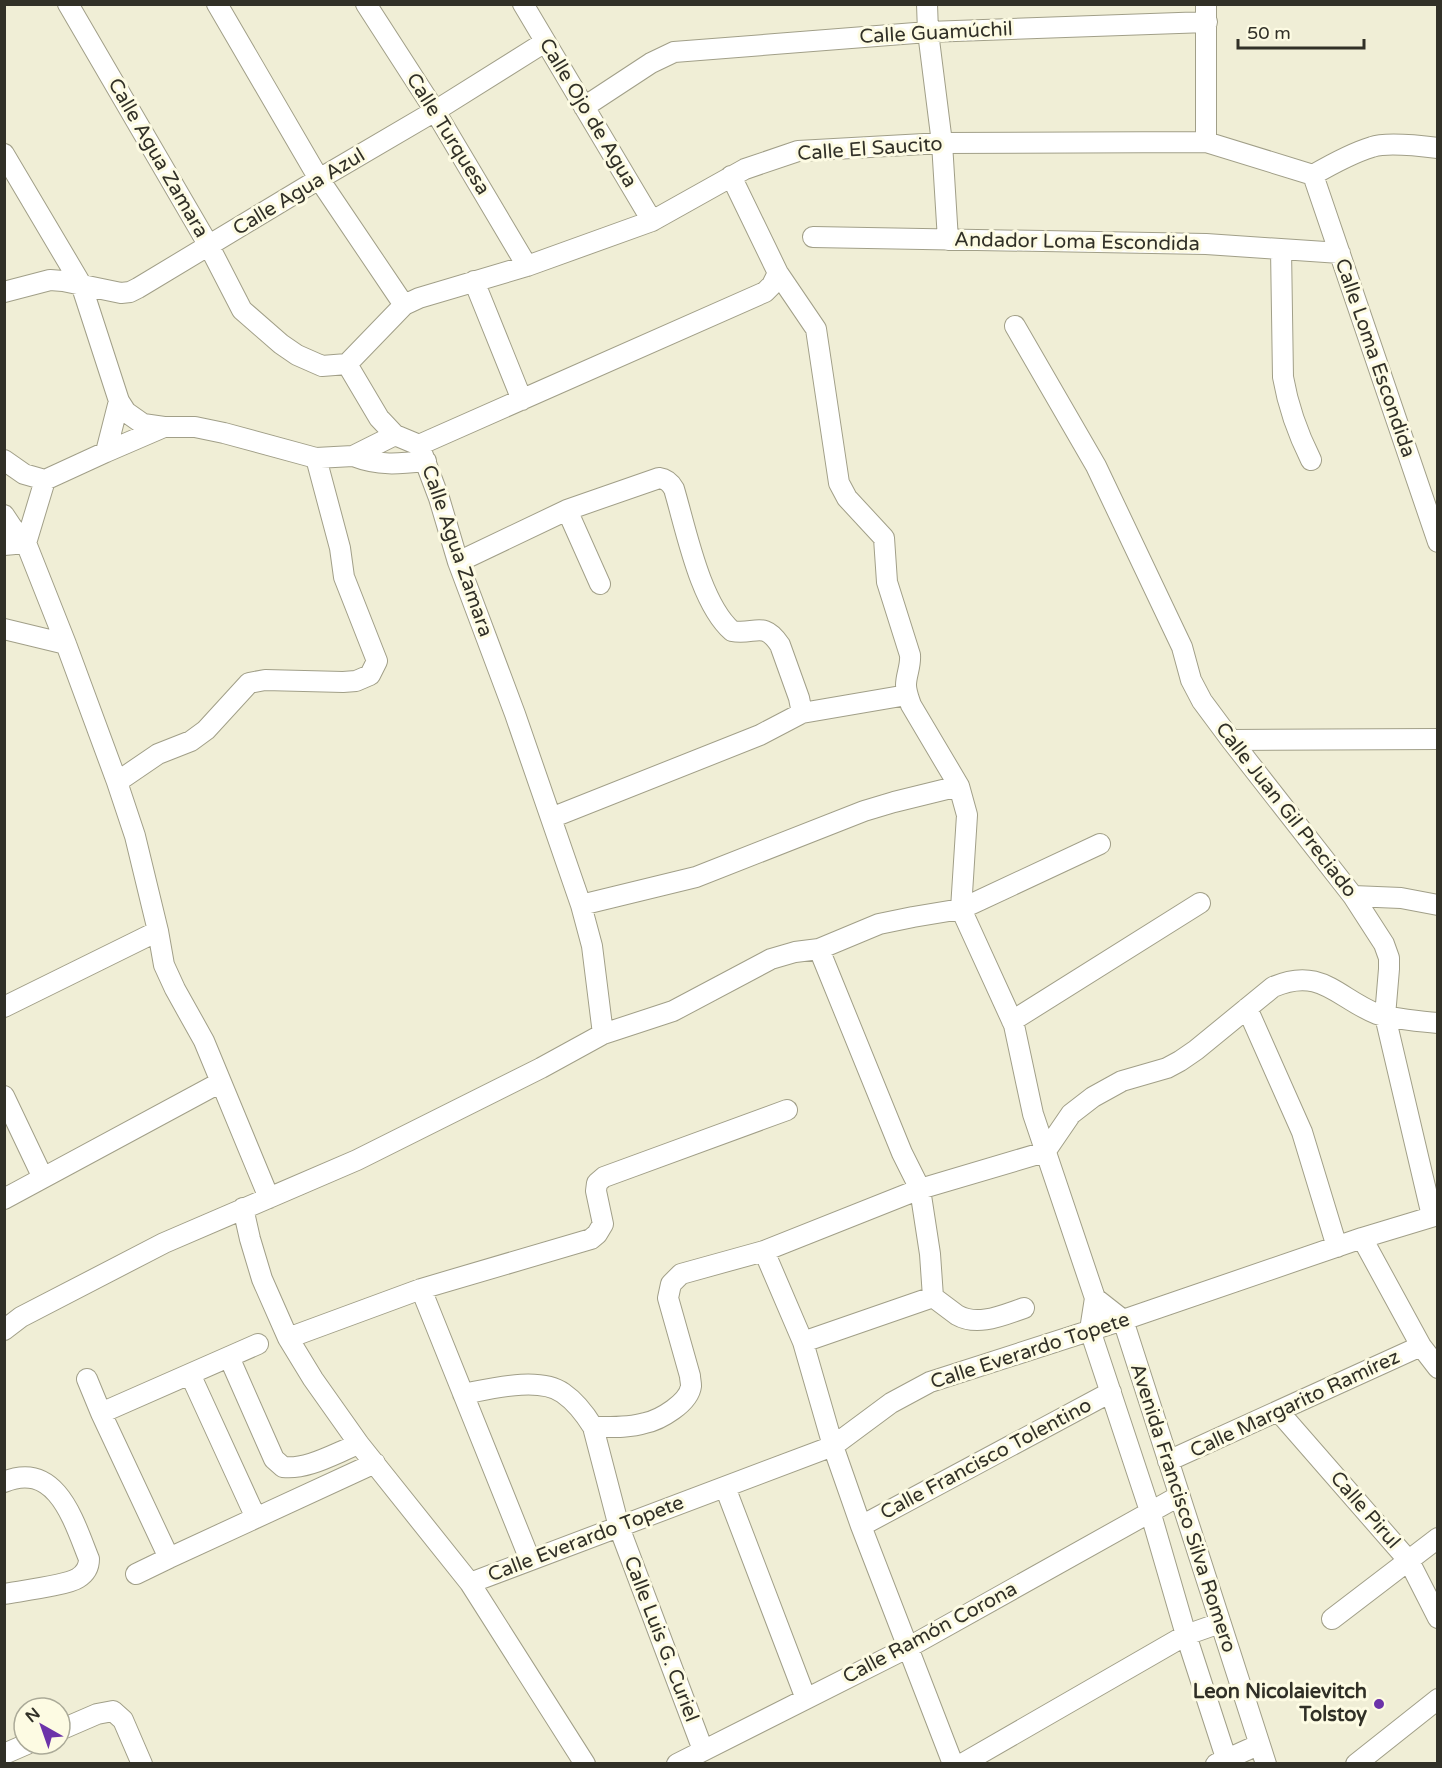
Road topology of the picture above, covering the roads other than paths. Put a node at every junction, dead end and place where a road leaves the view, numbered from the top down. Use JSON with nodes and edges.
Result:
{"nodes":[{"id":1,"x":68,"y":4,"type":"edge"},
{"id":2,"x":218,"y":4,"type":"edge"},
{"id":3,"x":366,"y":4,"type":"edge"},
{"id":4,"x":523,"y":4,"type":"edge"},
{"id":5,"x":927,"y":4,"type":"edge"},
{"id":6,"x":1206,"y":14,"type":"edge"},
{"id":7,"x":928,"y":32,"type":"junction"},
{"id":8,"x":545,"y":42,"type":"junction"},
{"id":9,"x":584,"y":107,"type":"junction"},
{"id":10,"x":435,"y":111,"type":"junction"},
{"id":11,"x":1206,"y":142,"type":"junction"},
{"id":12,"x":942,"y":143,"type":"junction"},
{"id":13,"x":1437,"y":148,"type":"edge"},
{"id":14,"x":4,"y":154,"type":"edge"},
{"id":15,"x":1313,"y":174,"type":"junction"},
{"id":16,"x":731,"y":176,"type":"junction"},
{"id":17,"x":319,"y":179,"type":"junction"},
{"id":18,"x":652,"y":221,"type":"junction"},
{"id":19,"x":813,"y":237,"type":"dead end"},
{"id":20,"x":948,"y":240,"type":"junction"},
{"id":21,"x":209,"y":246,"type":"junction"},
{"id":22,"x":1281,"y":249,"type":"junction"},
{"id":23,"x":1340,"y":253,"type":"junction"},
{"id":24,"x":527,"y":266,"type":"junction"},
{"id":25,"x":778,"y":273,"type":"junction"},
{"id":26,"x":474,"y":281,"type":"junction"},
{"id":27,"x":81,"y":284,"type":"junction"},
{"id":28,"x":4,"y":292,"type":"edge"},
{"id":29,"x":404,"y":305,"type":"junction"},
{"id":30,"x":1015,"y":327,"type":"dead end"},
{"id":31,"x":347,"y":364,"type":"junction"},
{"id":32,"x":522,"y":400,"type":"junction"},
{"id":33,"x":119,"y":401,"type":"junction"},
{"id":34,"x":164,"y":427,"type":"junction"},
{"id":35,"x":395,"y":435,"type":"junction"},
{"id":36,"x":106,"y":453,"type":"junction"},
{"id":37,"x":422,"y":453,"type":"junction"},
{"id":38,"x":353,"y":456,"type":"junction"},
{"id":39,"x":316,"y":458,"type":"junction"},
{"id":40,"x":4,"y":460,"type":"edge"},
{"id":41,"x":1311,"y":460,"type":"dead end"},
{"id":42,"x":45,"y":480,"type":"junction"},
{"id":43,"x":567,"y":510,"type":"junction"},
{"id":44,"x":4,"y":515,"type":"edge"},
{"id":45,"x":1437,"y":542,"type":"edge"},
{"id":46,"x":26,"y":543,"type":"junction"},
{"id":47,"x":4,"y":545,"type":"edge"},
{"id":48,"x":458,"y":562,"type":"junction"},
{"id":49,"x":600,"y":584,"type":"dead end"},
{"id":50,"x":4,"y":629,"type":"edge"},
{"id":51,"x":66,"y":644,"type":"junction"},
{"id":52,"x":907,"y":695,"type":"junction"},
{"id":53,"x":802,"y":713,"type":"junction"},
{"id":54,"x":1437,"y":739,"type":"edge"},
{"id":55,"x":1231,"y":740,"type":"junction"},
{"id":56,"x":117,"y":782,"type":"junction"},
{"id":57,"x":959,"y":786,"type":"junction"},
{"id":58,"x":550,"y":818,"type":"junction"},
{"id":59,"x":1100,"y":844,"type":"dead end"},
{"id":60,"x":1353,"y":896,"type":"junction"},
{"id":61,"x":1200,"y":903,"type":"dead end"},
{"id":62,"x":581,"y":905,"type":"junction"},
{"id":63,"x":1437,"y":905,"type":"edge"},
{"id":64,"x":961,"y":909,"type":"junction"},
{"id":65,"x":158,"y":931,"type":"junction"},
{"id":66,"x":819,"y":949,"type":"junction"},
{"id":67,"x":4,"y":1007,"type":"edge"},
{"id":68,"x":1247,"y":1008,"type":"junction"},
{"id":69,"x":1385,"y":1016,"type":"junction"},
{"id":70,"x":1012,"y":1021,"type":"junction"},
{"id":71,"x":1437,"y":1023,"type":"edge"},
{"id":72,"x":603,"y":1034,"type":"junction"},
{"id":73,"x":220,"y":1082,"type":"junction"},
{"id":74,"x":4,"y":1096,"type":"edge"},
{"id":75,"x":787,"y":1110,"type":"dead end"},
{"id":76,"x":1033,"y":1114,"type":"junction"},
{"id":77,"x":1071,"y":1114,"type":"junction"},
{"id":78,"x":1045,"y":1152,"type":"junction"},
{"id":79,"x":43,"y":1178,"type":"junction"},
{"id":80,"x":920,"y":1189,"type":"junction"},
{"id":81,"x":268,"y":1198,"type":"junction"},
{"id":82,"x":4,"y":1199,"type":"edge"},
{"id":83,"x":243,"y":1208,"type":"junction"},
{"id":84,"x":1435,"y":1215,"type":"edge"},
{"id":85,"x":1362,"y":1238,"type":"junction"},
{"id":86,"x":1337,"y":1247,"type":"junction"},
{"id":87,"x":764,"y":1251,"type":"junction"},
{"id":88,"x":421,"y":1289,"type":"junction"},
{"id":89,"x":933,"y":1297,"type":"junction"},
{"id":90,"x":1095,"y":1298,"type":"junction"},
{"id":91,"x":1024,"y":1308,"type":"dead end"},
{"id":92,"x":1123,"y":1320,"type":"junction"},
{"id":93,"x":4,"y":1330,"type":"edge"},
{"id":94,"x":1090,"y":1330,"type":"junction"},
{"id":95,"x":288,"y":1338,"type":"junction"},
{"id":96,"x":803,"y":1342,"type":"junction"},
{"id":97,"x":258,"y":1344,"type":"dead end"},
{"id":98,"x":1421,"y":1346,"type":"junction"},
{"id":99,"x":229,"y":1357,"type":"junction"},
{"id":100,"x":1437,"y":1368,"type":"edge"},
{"id":101,"x":190,"y":1374,"type":"junction"},
{"id":102,"x":87,"y":1379,"type":"dead end"},
{"id":103,"x":1111,"y":1392,"type":"junction"},
{"id":104,"x":463,"y":1394,"type":"junction"},
{"id":105,"x":1279,"y":1412,"type":"junction"},
{"id":106,"x":101,"y":1413,"type":"junction"},
{"id":107,"x":593,"y":1427,"type":"junction"},
{"id":108,"x":359,"y":1444,"type":"junction"},
{"id":109,"x":833,"y":1446,"type":"junction"},
{"id":110,"x":323,"y":1459,"type":"junction"},
{"id":111,"x":1168,"y":1461,"type":"junction"},
{"id":112,"x":375,"y":1463,"type":"junction"},
{"id":113,"x":4,"y":1482,"type":"edge"},
{"id":114,"x":335,"y":1482,"type":"junction"},
{"id":115,"x":725,"y":1487,"type":"junction"},
{"id":116,"x":1179,"y":1496,"type":"junction"},
{"id":117,"x":1150,"y":1511,"type":"junction"},
{"id":118,"x":256,"y":1518,"type":"junction"},
{"id":119,"x":861,"y":1526,"type":"junction"},
{"id":120,"x":619,"y":1527,"type":"junction"},
{"id":121,"x":1437,"y":1538,"type":"edge"},
{"id":122,"x":169,"y":1558,"type":"junction"},
{"id":123,"x":530,"y":1560,"type":"junction"},
{"id":124,"x":1409,"y":1561,"type":"junction"},
{"id":125,"x":136,"y":1574,"type":"dead end"},
{"id":126,"x":470,"y":1583,"type":"junction"},
{"id":127,"x":4,"y":1594,"type":"edge"},
{"id":128,"x":1437,"y":1618,"type":"edge"},
{"id":129,"x":1332,"y":1619,"type":"dead end"},
{"id":130,"x":1220,"y":1623,"type":"junction"},
{"id":131,"x":1186,"y":1635,"type":"junction"},
{"id":132,"x":909,"y":1647,"type":"junction"},
{"id":133,"x":806,"y":1699,"type":"junction"},
{"id":134,"x":1437,"y":1699,"type":"edge"},
{"id":135,"x":72,"y":1725,"type":"edge"},
{"id":136,"x":1258,"y":1744,"type":"junction"},
{"id":137,"x":704,"y":1750,"type":"junction"},
{"id":138,"x":1223,"y":1762,"type":"edge"},
{"id":139,"x":142,"y":1764,"type":"edge"},
{"id":140,"x":585,"y":1764,"type":"edge"},
{"id":141,"x":677,"y":1764,"type":"edge"},
{"id":142,"x":953,"y":1764,"type":"edge"},
{"id":143,"x":962,"y":1764,"type":"edge"},
{"id":144,"x":1266,"y":1764,"type":"edge"},
{"id":145,"x":1356,"y":1764,"type":"edge"}],
"edges":[{"from":1,"to":21,"type":"street","name":"Calle Agua Zamara"},
{"from":2,"to":17,"type":"street"},
{"from":3,"to":10,"type":"street","name":"Calle Turquesa"},
{"from":4,"to":8,"type":"street","name":"Calle Ojo de Agua"},
{"from":5,"to":7,"type":"street"},
{"from":6,"to":7,"type":"street","name":"Calle Guamúchil"},
{"from":6,"to":11,"type":"street"},
{"from":7,"to":9,"type":"street","name":"Calle Guamúchil"},
{"from":7,"to":12,"type":"street"},
{"from":8,"to":9,"type":"street","name":"Calle Ojo de Agua"},
{"from":8,"to":10,"type":"street","name":"Calle Agua Azul"},
{"from":9,"to":18,"type":"street","name":"Calle Ojo de Agua"},
{"from":10,"to":17,"type":"street","name":"Calle Agua Azul"},
{"from":10,"to":24,"type":"street","name":"Calle Turquesa"},
{"from":11,"to":12,"type":"street","name":"Calle El Saucito"},
{"from":11,"to":15,"type":"street","name":"Calle El Saucito"},
{"from":12,"to":16,"type":"street","name":"Calle El Saucito"},
{"from":12,"to":20,"type":"street"},
{"from":13,"to":15,"type":"street"},
{"from":14,"to":27,"type":"street"},
{"from":15,"to":23,"type":"street","name":"Calle Loma Escondida"},
{"from":16,"to":18,"type":"street","name":"Calle El Saucito"},
{"from":16,"to":25,"type":"street"},
{"from":17,"to":21,"type":"street","name":"Calle Agua Azul"},
{"from":17,"to":29,"type":"street"},
{"from":18,"to":24,"type":"street","name":"Calle El Saucito"},
{"from":19,"to":20,"type":"street","name":"Andador Loma Escondida"},
{"from":20,"to":22,"type":"street","name":"Andador Loma Escondida"},
{"from":21,"to":27,"type":"street","name":"Calle Agua Azul"},
{"from":21,"to":31,"type":"street","name":"Calle Agua Zamara"},
{"from":22,"to":23,"type":"street","name":"Andador Loma Escondida"},
{"from":22,"to":41,"type":"street"},
{"from":23,"to":45,"type":"street","name":"Calle Loma Escondida"},
{"from":24,"to":26,"type":"street","name":"Calle El Saucito"},
{"from":25,"to":32,"type":"street"},
{"from":25,"to":52,"type":"street"},
{"from":26,"to":29,"type":"street","name":"Calle El Saucito"},
{"from":26,"to":32,"type":"street"},
{"from":27,"to":28,"type":"street","name":"Calle Agua Azul"},
{"from":27,"to":33,"type":"street"},
{"from":29,"to":31,"type":"street","name":"Calle El Saucito"},
{"from":30,"to":55,"type":"street","name":"Calle Juan Gil Preciado"},
{"from":31,"to":35,"type":"street","name":"Calle Agua Zamara"},
{"from":32,"to":37,"type":"street"},
{"from":33,"to":34,"type":"street"},
{"from":33,"to":36,"type":"street"},
{"from":34,"to":36,"type":"street"},
{"from":34,"to":39,"type":"street"},
{"from":35,"to":37,"type":"street","name":"Calle Agua Zamara"},
{"from":35,"to":38,"type":"street"},
{"from":36,"to":42,"type":"street"},
{"from":37,"to":38,"type":"street"},
{"from":37,"to":48,"type":"street","name":"Calle Agua Zamara"},
{"from":38,"to":39,"type":"street"},
{"from":39,"to":56,"type":"street"},
{"from":40,"to":42,"type":"street"},
{"from":42,"to":46,"type":"street"},
{"from":43,"to":48,"type":"street"},
{"from":43,"to":49,"type":"street"},
{"from":43,"to":53,"type":"street"},
{"from":44,"to":46,"type":"street"},
{"from":46,"to":47,"type":"street"},
{"from":46,"to":51,"type":"street"},
{"from":48,"to":58,"type":"street","name":"Calle Agua Zamara"},
{"from":50,"to":51,"type":"street"},
{"from":51,"to":56,"type":"street"},
{"from":52,"to":53,"type":"street"},
{"from":52,"to":57,"type":"street"},
{"from":53,"to":58,"type":"street"},
{"from":54,"to":55,"type":"street"},
{"from":55,"to":60,"type":"street","name":"Calle Juan Gil Preciado"},
{"from":56,"to":65,"type":"street"},
{"from":57,"to":62,"type":"street"},
{"from":57,"to":64,"type":"street"},
{"from":58,"to":62,"type":"street","name":"Calle Agua Zamara"},
{"from":59,"to":64,"type":"street"},
{"from":60,"to":63,"type":"street"},
{"from":60,"to":69,"type":"street","name":"Calle Juan Gil Preciado"},
{"from":61,"to":70,"type":"street"},
{"from":62,"to":72,"type":"street","name":"Calle Agua Zamara"},
{"from":64,"to":66,"type":"street"},
{"from":64,"to":70,"type":"street"},
{"from":65,"to":67,"type":"street"},
{"from":65,"to":73,"type":"street"},
{"from":66,"to":72,"type":"street"},
{"from":66,"to":80,"type":"street"},
{"from":68,"to":69,"type":"street"},
{"from":68,"to":77,"type":"street"},
{"from":68,"to":86,"type":"street"},
{"from":69,"to":71,"type":"street"},
{"from":69,"to":84,"type":"street","name":"Calle Juan Gil Preciado"},
{"from":70,"to":76,"type":"street"},
{"from":72,"to":81,"type":"street"},
{"from":73,"to":79,"type":"street"},
{"from":73,"to":81,"type":"street"},
{"from":74,"to":79,"type":"street"},
{"from":75,"to":88,"type":"street"},
{"from":76,"to":77,"type":"street"},
{"from":76,"to":78,"type":"street"},
{"from":77,"to":78,"type":"street"},
{"from":78,"to":80,"type":"street"},
{"from":78,"to":90,"type":"street"},
{"from":79,"to":82,"type":"street"},
{"from":80,"to":87,"type":"street"},
{"from":80,"to":89,"type":"street"},
{"from":81,"to":83,"type":"street"},
{"from":83,"to":93,"type":"street"},
{"from":83,"to":95,"type":"street"},
{"from":84,"to":85,"type":"street","name":"Calle Everardo Topete"},
{"from":85,"to":86,"type":"street","name":"Calle Everardo Topete"},
{"from":85,"to":98,"type":"street"},
{"from":86,"to":92,"type":"street","name":"Calle Everardo Topete"},
{"from":87,"to":96,"type":"street"},
{"from":87,"to":107,"type":"street"},
{"from":88,"to":95,"type":"street"},
{"from":88,"to":104,"type":"street"},
{"from":89,"to":91,"type":"street"},
{"from":89,"to":96,"type":"street"},
{"from":90,"to":92,"type":"street"},
{"from":90,"to":94,"type":"street"},
{"from":92,"to":94,"type":"street","name":"Calle Everardo Topete"},
{"from":92,"to":111,"type":"street","name":"Avenida Francisco Silva Romero"},
{"from":94,"to":103,"type":"street","name":"Avenida Francisco Silva Romero"},
{"from":94,"to":109,"type":"street","name":"Calle Everardo Topete"},
{"from":95,"to":108,"type":"street"},
{"from":96,"to":109,"type":"street"},
{"from":97,"to":99,"type":"street"},
{"from":98,"to":100,"type":"street"},
{"from":98,"to":105,"type":"street","name":"Calle Margarito Ramírez"},
{"from":99,"to":101,"type":"street"},
{"from":99,"to":110,"type":"street"},
{"from":101,"to":106,"type":"street"},
{"from":101,"to":118,"type":"street"},
{"from":102,"to":106,"type":"street"},
{"from":103,"to":117,"type":"street","name":"Avenida Francisco Silva Romero"},
{"from":103,"to":119,"type":"street","name":"Calle Francisco Tolentino"},
{"from":104,"to":107,"type":"street"},
{"from":104,"to":123,"type":"street"},
{"from":105,"to":111,"type":"street","name":"Calle Margarito Ramírez"},
{"from":105,"to":124,"type":"street","name":"Calle Pirul"},
{"from":106,"to":122,"type":"street"},
{"from":107,"to":120,"type":"street","name":"Calle Luis G. Curiel"},
{"from":108,"to":110,"type":"street"},
{"from":108,"to":112,"type":"street"},
{"from":109,"to":115,"type":"street","name":"Calle Everardo Topete"},
{"from":109,"to":119,"type":"street"},
{"from":110,"to":114,"type":"street"},
{"from":111,"to":116,"type":"street","name":"Avenida Francisco Silva Romero"},
{"from":112,"to":114,"type":"street"},
{"from":112,"to":126,"type":"street"},
{"from":113,"to":127,"type":"street"},
{"from":114,"to":118,"type":"street"},
{"from":115,"to":120,"type":"street","name":"Calle Everardo Topete"},
{"from":115,"to":133,"type":"street"},
{"from":116,"to":117,"type":"street","name":"Calle Ramón Corona"},
{"from":116,"to":130,"type":"street","name":"Avenida Francisco Silva Romero"},
{"from":117,"to":131,"type":"street","name":"Avenida Francisco Silva Romero"},
{"from":117,"to":132,"type":"street","name":"Calle Ramón Corona"},
{"from":118,"to":122,"type":"street"},
{"from":119,"to":132,"type":"street"},
{"from":120,"to":123,"type":"street","name":"Calle Everardo Topete"},
{"from":120,"to":137,"type":"street","name":"Calle Luis G. Curiel"},
{"from":121,"to":124,"type":"street"},
{"from":122,"to":125,"type":"street"},
{"from":123,"to":126,"type":"street","name":"Calle Everardo Topete"},
{"from":124,"to":128,"type":"street","name":"Calle Pirul"},
{"from":124,"to":129,"type":"street"},
{"from":126,"to":140,"type":"street"},
{"from":130,"to":131,"type":"street"},
{"from":130,"to":136,"type":"street","name":"Avenida Francisco Silva Romero"},
{"from":131,"to":138,"type":"street","name":"Avenida Francisco Silva Romero"},
{"from":131,"to":143,"type":"street"},
{"from":132,"to":133,"type":"street","name":"Calle Ramón Corona"},
{"from":132,"to":142,"type":"street"},
{"from":133,"to":137,"type":"street","name":"Calle Ramón Corona"},
{"from":134,"to":145,"type":"street"},
{"from":135,"to":139,"type":"street"},
{"from":136,"to":138,"type":"street"},
{"from":136,"to":144,"type":"street","name":"Avenida Francisco Silva Romero"},
{"from":137,"to":141,"type":"street","name":"Calle Ramón Corona"}]}
